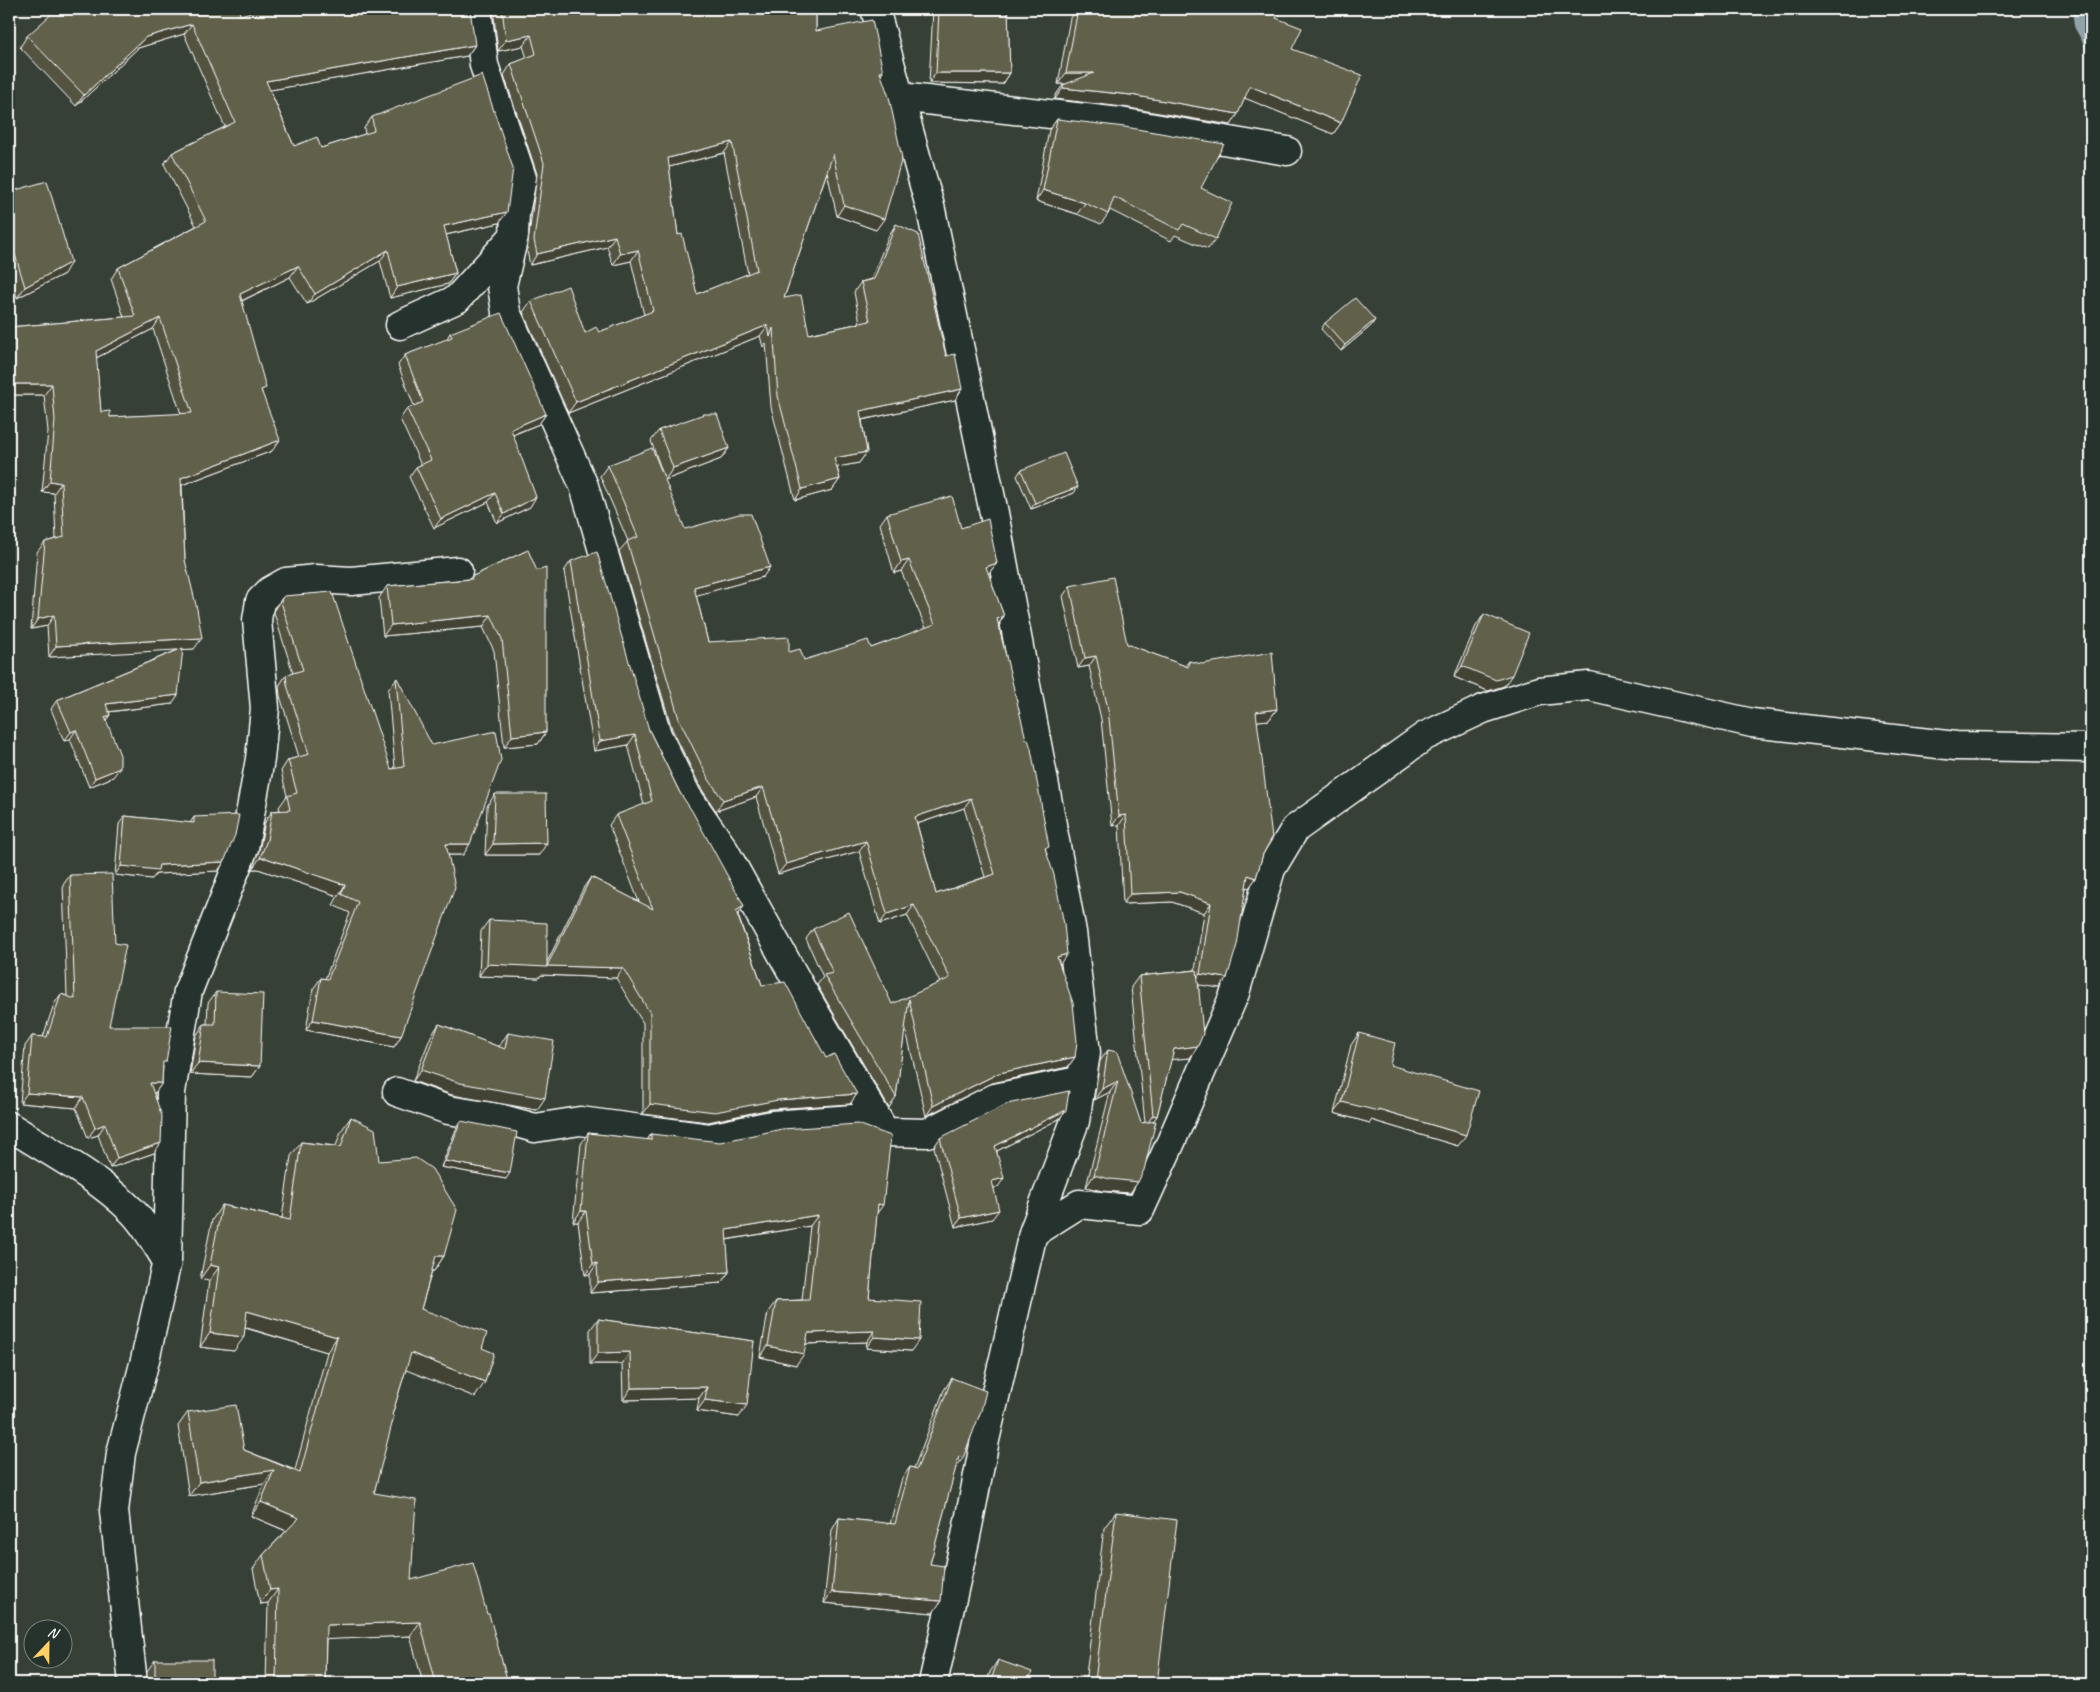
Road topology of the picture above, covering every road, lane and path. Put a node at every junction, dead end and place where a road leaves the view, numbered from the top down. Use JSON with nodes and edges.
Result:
{"nodes":[{"id":1,"x":477,"y":9,"type":"edge"},
{"id":2,"x":875,"y":9,"type":"edge"},
{"id":3,"x":900,"y":97,"type":"junction"},
{"id":4,"x":1287,"y":151,"type":"dead end"},
{"id":5,"x":514,"y":236,"type":"junction"},
{"id":6,"x":400,"y":325,"type":"dead end"},
{"id":7,"x":458,"y":571,"type":"dead end"},
{"id":8,"x":2091,"y":748,"type":"edge"},
{"id":9,"x":1083,"y":1080,"type":"junction"},
{"id":10,"x":397,"y":1092,"type":"dead end"},
{"id":11,"x":9,"y":1126,"type":"edge"},
{"id":12,"x":885,"y":1132,"type":"junction"},
{"id":13,"x":1034,"y":1233,"type":"junction"},
{"id":14,"x":167,"y":1261,"type":"junction"},
{"id":15,"x":133,"y":1683,"type":"edge"},
{"id":16,"x":933,"y":1683,"type":"edge"}],
"edges":[{"from":1,"to":5,"type":"street"},
{"from":2,"to":3,"type":"street"},
{"from":3,"to":4,"type":"street"},
{"from":3,"to":9,"type":"street"},
{"from":5,"to":6,"type":"street"},
{"from":5,"to":12,"type":"street"},
{"from":7,"to":14,"type":"street"},
{"from":8,"to":13,"type":"street"},
{"from":9,"to":12,"type":"street"},
{"from":9,"to":13,"type":"street"},
{"from":10,"to":12,"type":"street"},
{"from":11,"to":14,"type":"street"},
{"from":13,"to":16,"type":"street"},
{"from":14,"to":15,"type":"street"}]}
